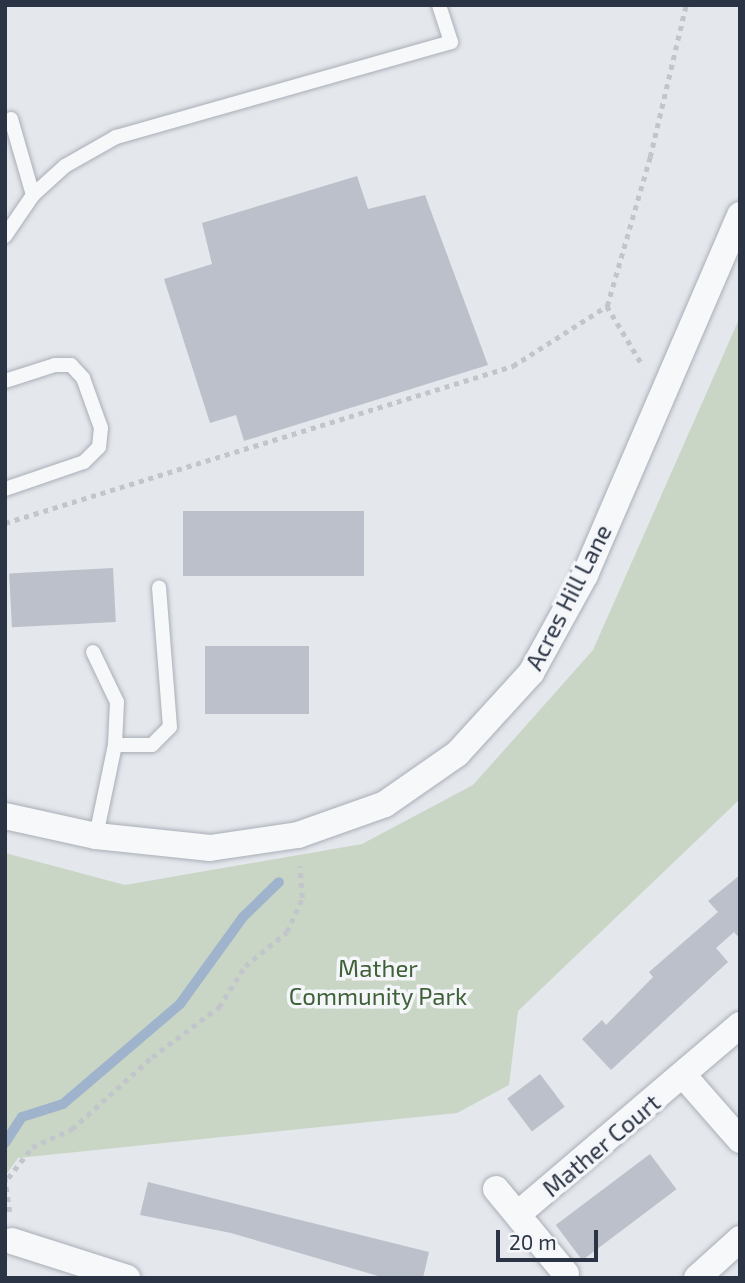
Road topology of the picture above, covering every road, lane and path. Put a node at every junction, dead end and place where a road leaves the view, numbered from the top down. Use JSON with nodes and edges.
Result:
{"nodes":[{"id":1,"x":439,"y":5,"type":"edge"},
{"id":2,"x":686,"y":5,"type":"edge"},
{"id":3,"x":11,"y":119,"type":"dead end"},
{"id":4,"x":33,"y":195,"type":"junction"},
{"id":5,"x":740,"y":215,"type":"edge"},
{"id":6,"x":5,"y":236,"type":"edge"},
{"id":7,"x":607,"y":306,"type":"junction"},
{"id":8,"x":5,"y":382,"type":"edge"},
{"id":9,"x":661,"y":397,"type":"junction"},
{"id":10,"x":5,"y":489,"type":"edge"},
{"id":11,"x":5,"y":523,"type":"edge"},
{"id":12,"x":159,"y":587,"type":"dead end"},
{"id":13,"x":93,"y":652,"type":"dead end"},
{"id":14,"x":115,"y":745,"type":"junction"},
{"id":15,"x":5,"y":816,"type":"edge"},
{"id":16,"x":298,"y":835,"type":"junction"},
{"id":17,"x":96,"y":836,"type":"junction"},
{"id":18,"x":740,"y":1025,"type":"edge"},
{"id":19,"x":684,"y":1076,"type":"junction"},
{"id":20,"x":740,"y":1140,"type":"edge"},
{"id":21,"x":8,"y":1178,"type":"dead end"},
{"id":22,"x":496,"y":1189,"type":"dead end"},
{"id":23,"x":518,"y":1214,"type":"junction"},
{"id":24,"x":740,"y":1240,"type":"edge"},
{"id":25,"x":9,"y":1241,"type":"edge"},
{"id":26,"x":566,"y":1274,"type":"dead end"},
{"id":27,"x":127,"y":1278,"type":"edge"},
{"id":28,"x":697,"y":1278,"type":"edge"}],
"edges":[{"from":1,"to":4,"type":"lane"},
{"from":2,"to":7,"type":"path"},
{"from":3,"to":4,"type":"lane"},
{"from":4,"to":6,"type":"lane"},
{"from":5,"to":9,"type":"street","name":"Acres Hill Lane"},
{"from":7,"to":9,"type":"path"},
{"from":7,"to":11,"type":"path"},
{"from":8,"to":10,"type":"lane"},
{"from":9,"to":16,"type":"street","name":"Acres Hill Lane"},
{"from":12,"to":14,"type":"lane"},
{"from":13,"to":14,"type":"lane"},
{"from":14,"to":17,"type":"lane"},
{"from":15,"to":17,"type":"street","name":"Acres Hill Lane"},
{"from":16,"to":17,"type":"street","name":"Acres Hill Lane"},
{"from":16,"to":21,"type":"path"},
{"from":18,"to":19,"type":"street","name":"Mather Court"},
{"from":19,"to":20,"type":"street","name":"Mather Court"},
{"from":19,"to":23,"type":"street","name":"Mather Court"},
{"from":22,"to":23,"type":"street","name":"Mather Court"},
{"from":23,"to":26,"type":"street","name":"Mather Court"},
{"from":24,"to":28,"type":"street"},
{"from":25,"to":27,"type":"street"}]}
